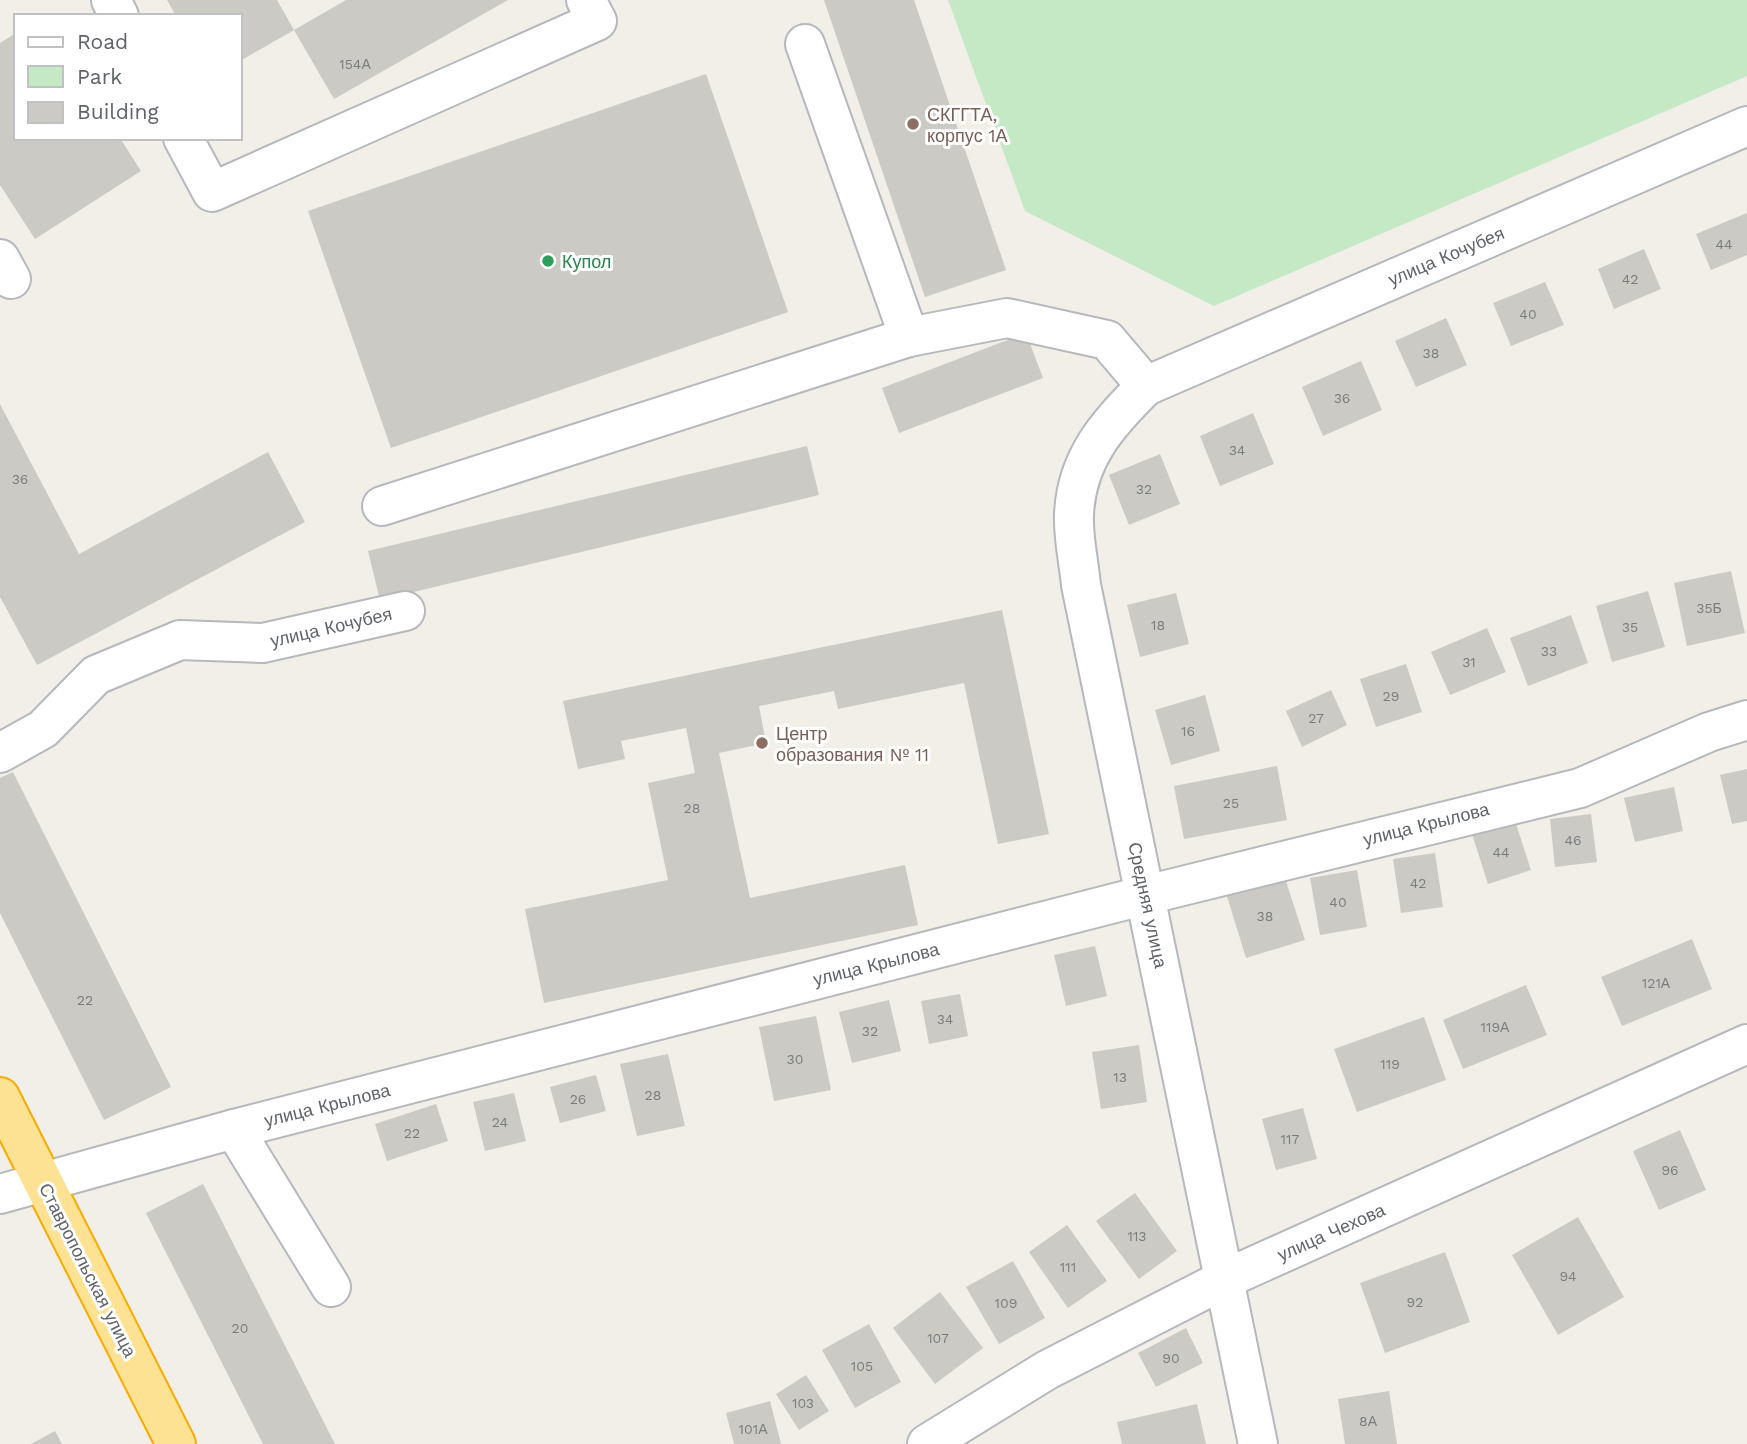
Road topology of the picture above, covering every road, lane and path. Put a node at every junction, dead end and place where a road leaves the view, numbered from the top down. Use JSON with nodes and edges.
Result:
{"nodes":[{"id":1,"x":586,"y":0,"type":"edge"},
{"id":2,"x":805,"y":44,"type":"dead end"},
{"id":3,"x":1747,"y":125,"type":"edge"},
{"id":4,"x":184,"y":140,"type":"edge"},
{"id":5,"x":909,"y":337,"type":"junction"},
{"id":6,"x":1146,"y":386,"type":"junction"},
{"id":7,"x":382,"y":506,"type":"dead end"},
{"id":8,"x":405,"y":611,"type":"dead end"},
{"id":9,"x":1747,"y":720,"type":"edge"},
{"id":10,"x":0,"y":753,"type":"edge"},
{"id":11,"x":1146,"y":895,"type":"junction"},
{"id":12,"x":1747,"y":1044,"type":"edge"},
{"id":13,"x":0,"y":1097,"type":"edge"},
{"id":14,"x":234,"y":1129,"type":"junction"},
{"id":15,"x":44,"y":1181,"type":"junction"},
{"id":16,"x":0,"y":1194,"type":"edge"},
{"id":17,"x":1225,"y":1279,"type":"junction"},
{"id":18,"x":331,"y":1287,"type":"dead end"},
{"id":19,"x":176,"y":1444,"type":"edge"},
{"id":20,"x":927,"y":1444,"type":"edge"},
{"id":21,"x":1258,"y":1444,"type":"edge"}],
"edges":[{"from":1,"to":4,"type":"street"},
{"from":2,"to":5,"type":"street"},
{"from":3,"to":6,"type":"street","name":"улица Кочубея"},
{"from":5,"to":6,"type":"street"},
{"from":5,"to":7,"type":"street"},
{"from":6,"to":11,"type":"street","name":"Средняя улица"},
{"from":8,"to":10,"type":"street","name":"улица Кочубея"},
{"from":9,"to":11,"type":"street","name":"улица Крылова"},
{"from":11,"to":14,"type":"street","name":"улица Крылова"},
{"from":11,"to":17,"type":"street","name":"Средняя улица"},
{"from":12,"to":17,"type":"street","name":"улица Чехова"},
{"from":13,"to":15,"type":"highway","name":"Ставропольская улица"},
{"from":14,"to":15,"type":"street","name":"улица Крылова"},
{"from":14,"to":18,"type":"street"},
{"from":15,"to":16,"type":"street","name":"улица Крылова"},
{"from":15,"to":19,"type":"highway","name":"Ставропольская улица"},
{"from":17,"to":20,"type":"street","name":"улица Чехова"},
{"from":17,"to":21,"type":"street","name":"Средняя улица"}]}
